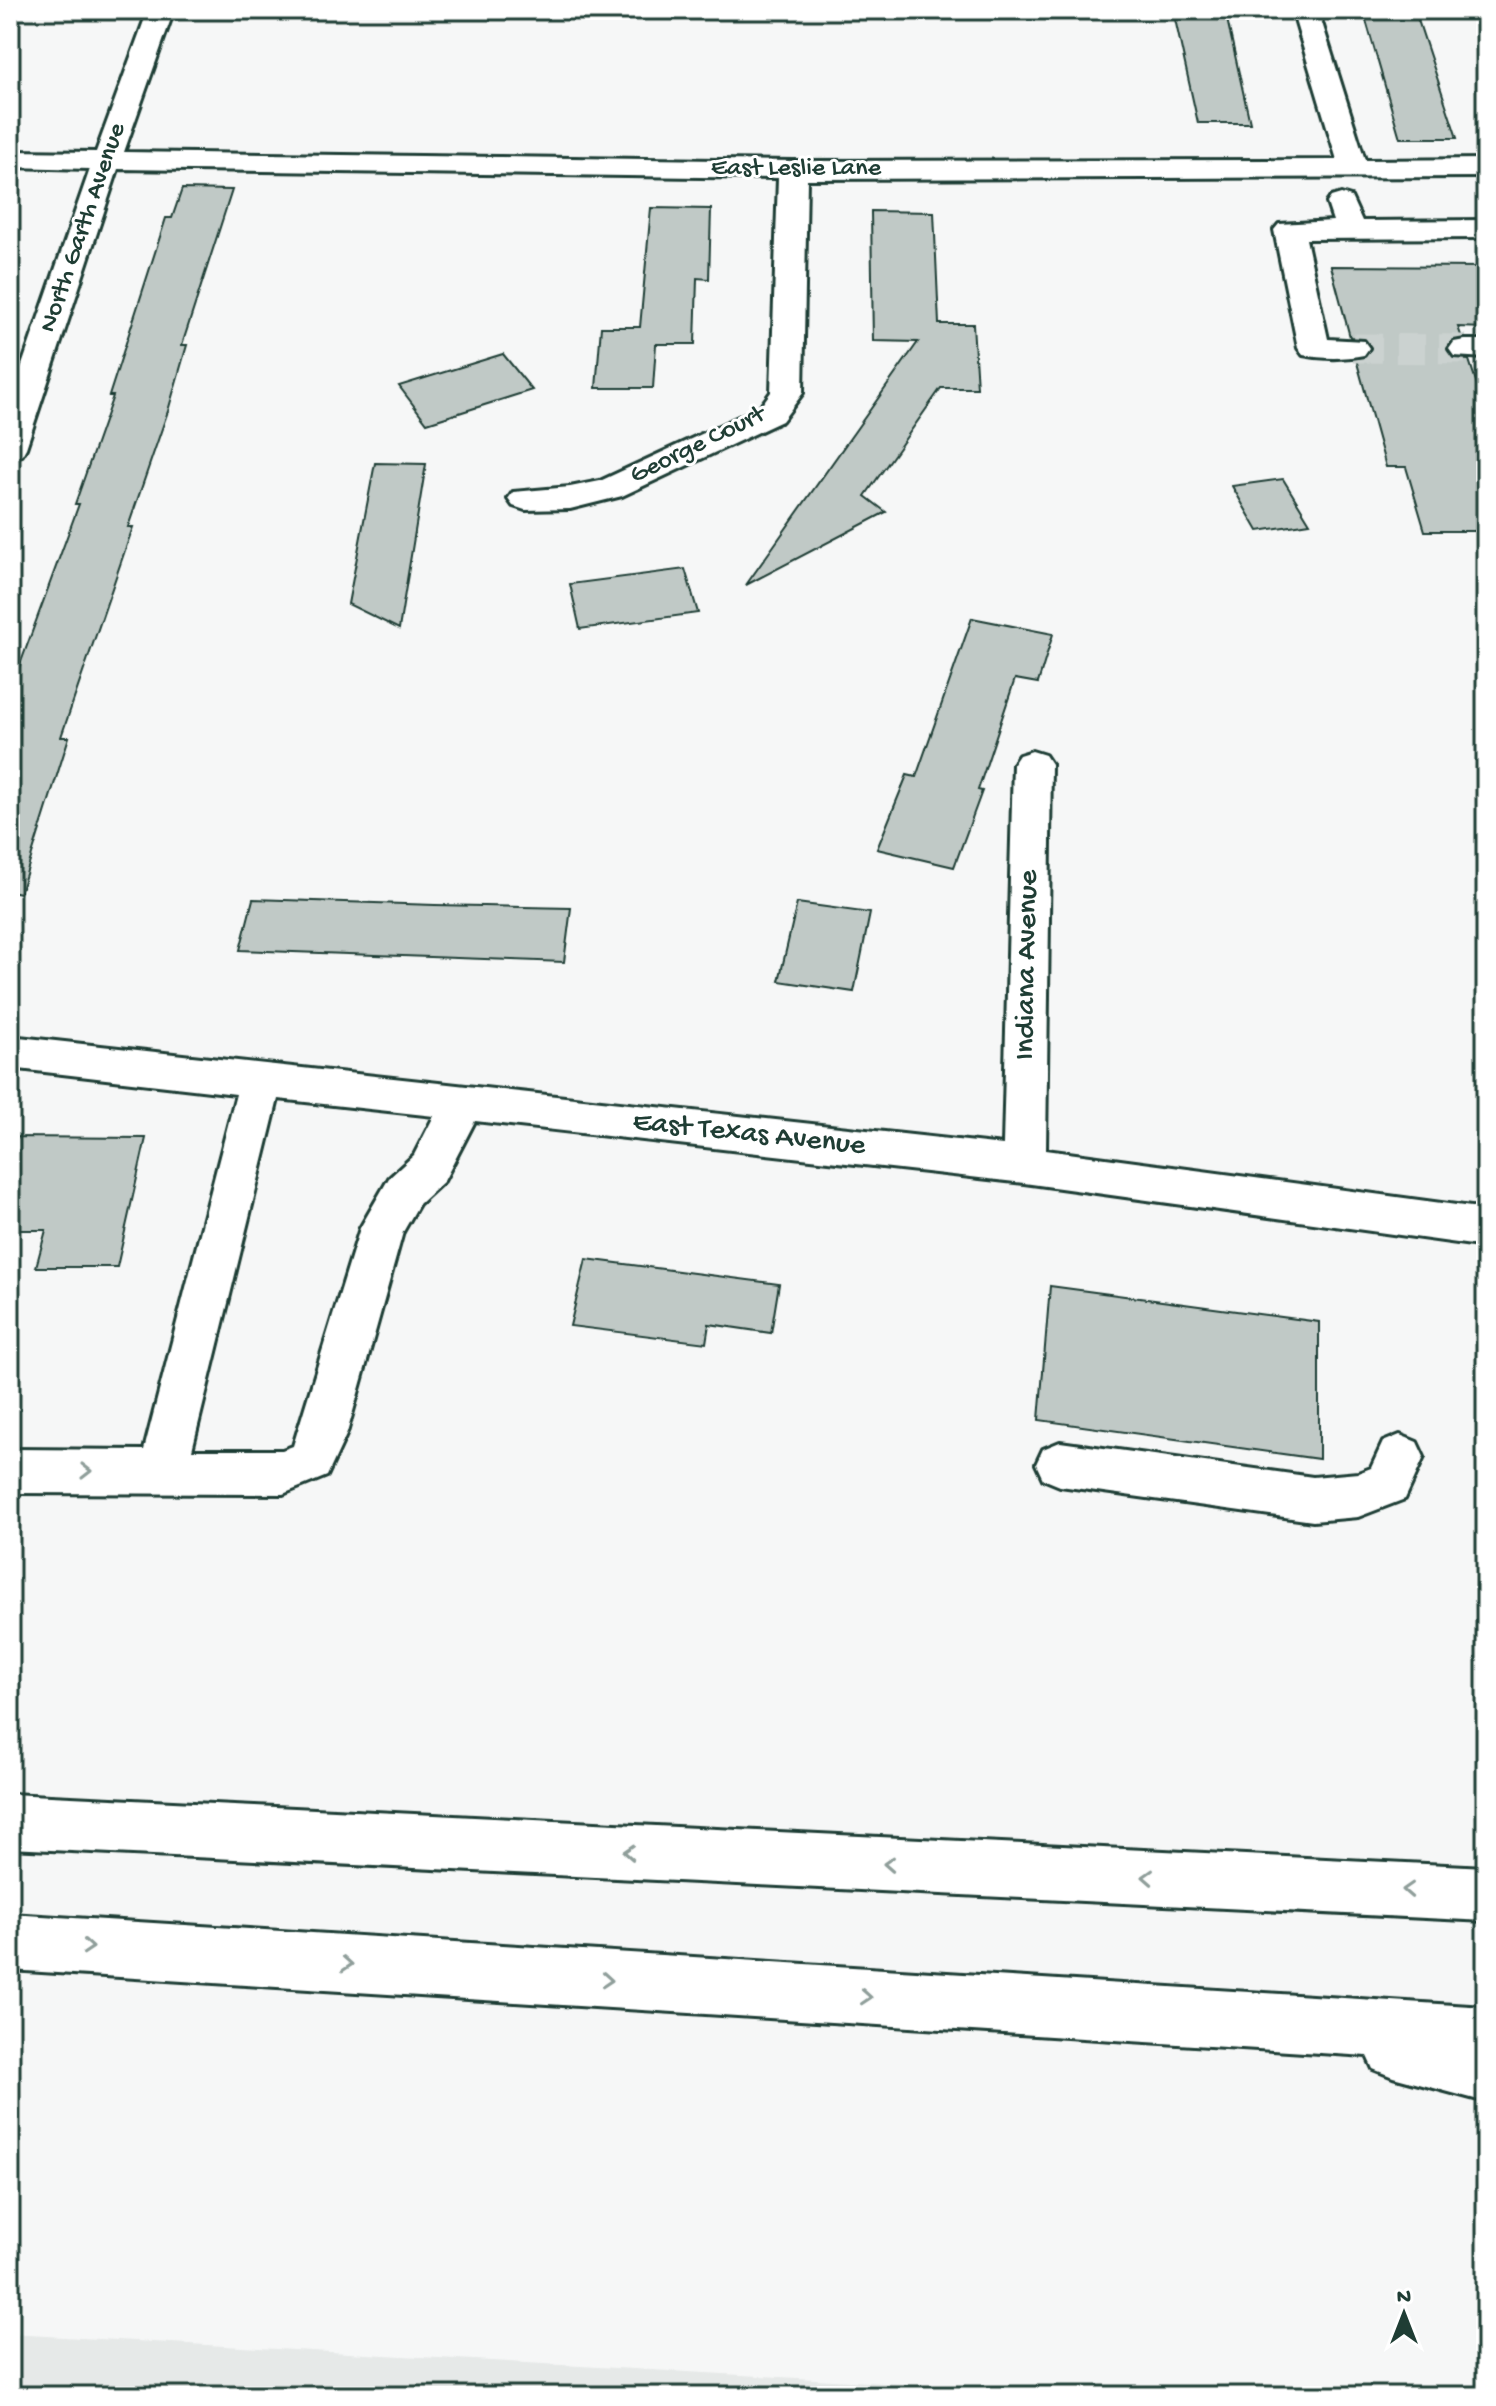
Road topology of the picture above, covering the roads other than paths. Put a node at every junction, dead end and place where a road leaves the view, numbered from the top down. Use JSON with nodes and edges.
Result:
{"nodes":[{"id":1,"x":161,"y":10,"type":"edge"},
{"id":2,"x":1305,"y":10,"type":"edge"},
{"id":3,"x":10,"y":159,"type":"edge"},
{"id":4,"x":107,"y":159,"type":"junction"},
{"id":5,"x":1340,"y":167,"type":"junction"},
{"id":6,"x":1486,"y":168,"type":"edge"},
{"id":7,"x":793,"y":170,"type":"junction"},
{"id":8,"x":1486,"y":229,"type":"edge"},
{"id":9,"x":1351,"y":230,"type":"junction"},
{"id":10,"x":1353,"y":348,"type":"tunnel mouth"},
{"id":11,"x":10,"y":448,"type":"edge"},
{"id":12,"x":525,"y":499,"type":"dead end"},
{"id":13,"x":1032,"y":764,"type":"dead end"},
{"id":14,"x":10,"y":1052,"type":"edge"},
{"id":15,"x":261,"y":1080,"type":"junction"},
{"id":16,"x":463,"y":1103,"type":"junction"},
{"id":17,"x":1024,"y":1165,"type":"junction"},
{"id":18,"x":1486,"y":1228,"type":"edge"},
{"id":19,"x":1400,"y":1457,"type":"dead end"},
{"id":20,"x":1060,"y":1464,"type":"dead end"},
{"id":21,"x":10,"y":1471,"type":"edge"},
{"id":22,"x":163,"y":1471,"type":"junction"},
{"id":23,"x":10,"y":1821,"type":"edge"},
{"id":24,"x":1486,"y":1894,"type":"edge"},
{"id":25,"x":10,"y":1942,"type":"edge"},
{"id":26,"x":1298,"y":2024,"type":"junction"},
{"id":27,"x":1486,"y":2035,"type":"edge"},
{"id":28,"x":1486,"y":2073,"type":"edge"}],
"edges":[{"from":1,"to":4,"type":"main road","name":"North Garth Avenue"},
{"from":2,"to":5,"type":"main road"},
{"from":3,"to":4,"type":"main road","name":"East Leslie Lane"},
{"from":4,"to":7,"type":"main road","name":"East Leslie Lane"},
{"from":4,"to":11,"type":"main road","name":"North Garth Avenue"},
{"from":5,"to":6,"type":"main road","name":"East Leslie Lane"},
{"from":5,"to":7,"type":"main road","name":"East Leslie Lane"},
{"from":5,"to":9,"type":"main road"},
{"from":7,"to":12,"type":"main road","name":"George Court"},
{"from":8,"to":9,"type":"main road"},
{"from":9,"to":10,"type":"main road"},
{"from":13,"to":17,"type":"main road","name":"Indiana Avenue"},
{"from":14,"to":15,"type":"main road","name":"East Texas Avenue"},
{"from":15,"to":16,"type":"main road","name":"East Texas Avenue"},
{"from":15,"to":22,"type":"main road"},
{"from":16,"to":17,"type":"main road","name":"East Texas Avenue"},
{"from":16,"to":22,"type":"main road"},
{"from":17,"to":18,"type":"main road","name":"East Texas Avenue"},
{"from":19,"to":20,"type":"main road"},
{"from":21,"to":22,"type":"main road","one_way":true},
{"from":24,"to":23,"type":"main road","one_way":true},
{"from":25,"to":26,"type":"main road","one_way":true},
{"from":26,"to":27,"type":"main road"},
{"from":26,"to":28,"type":"main road"}]}
